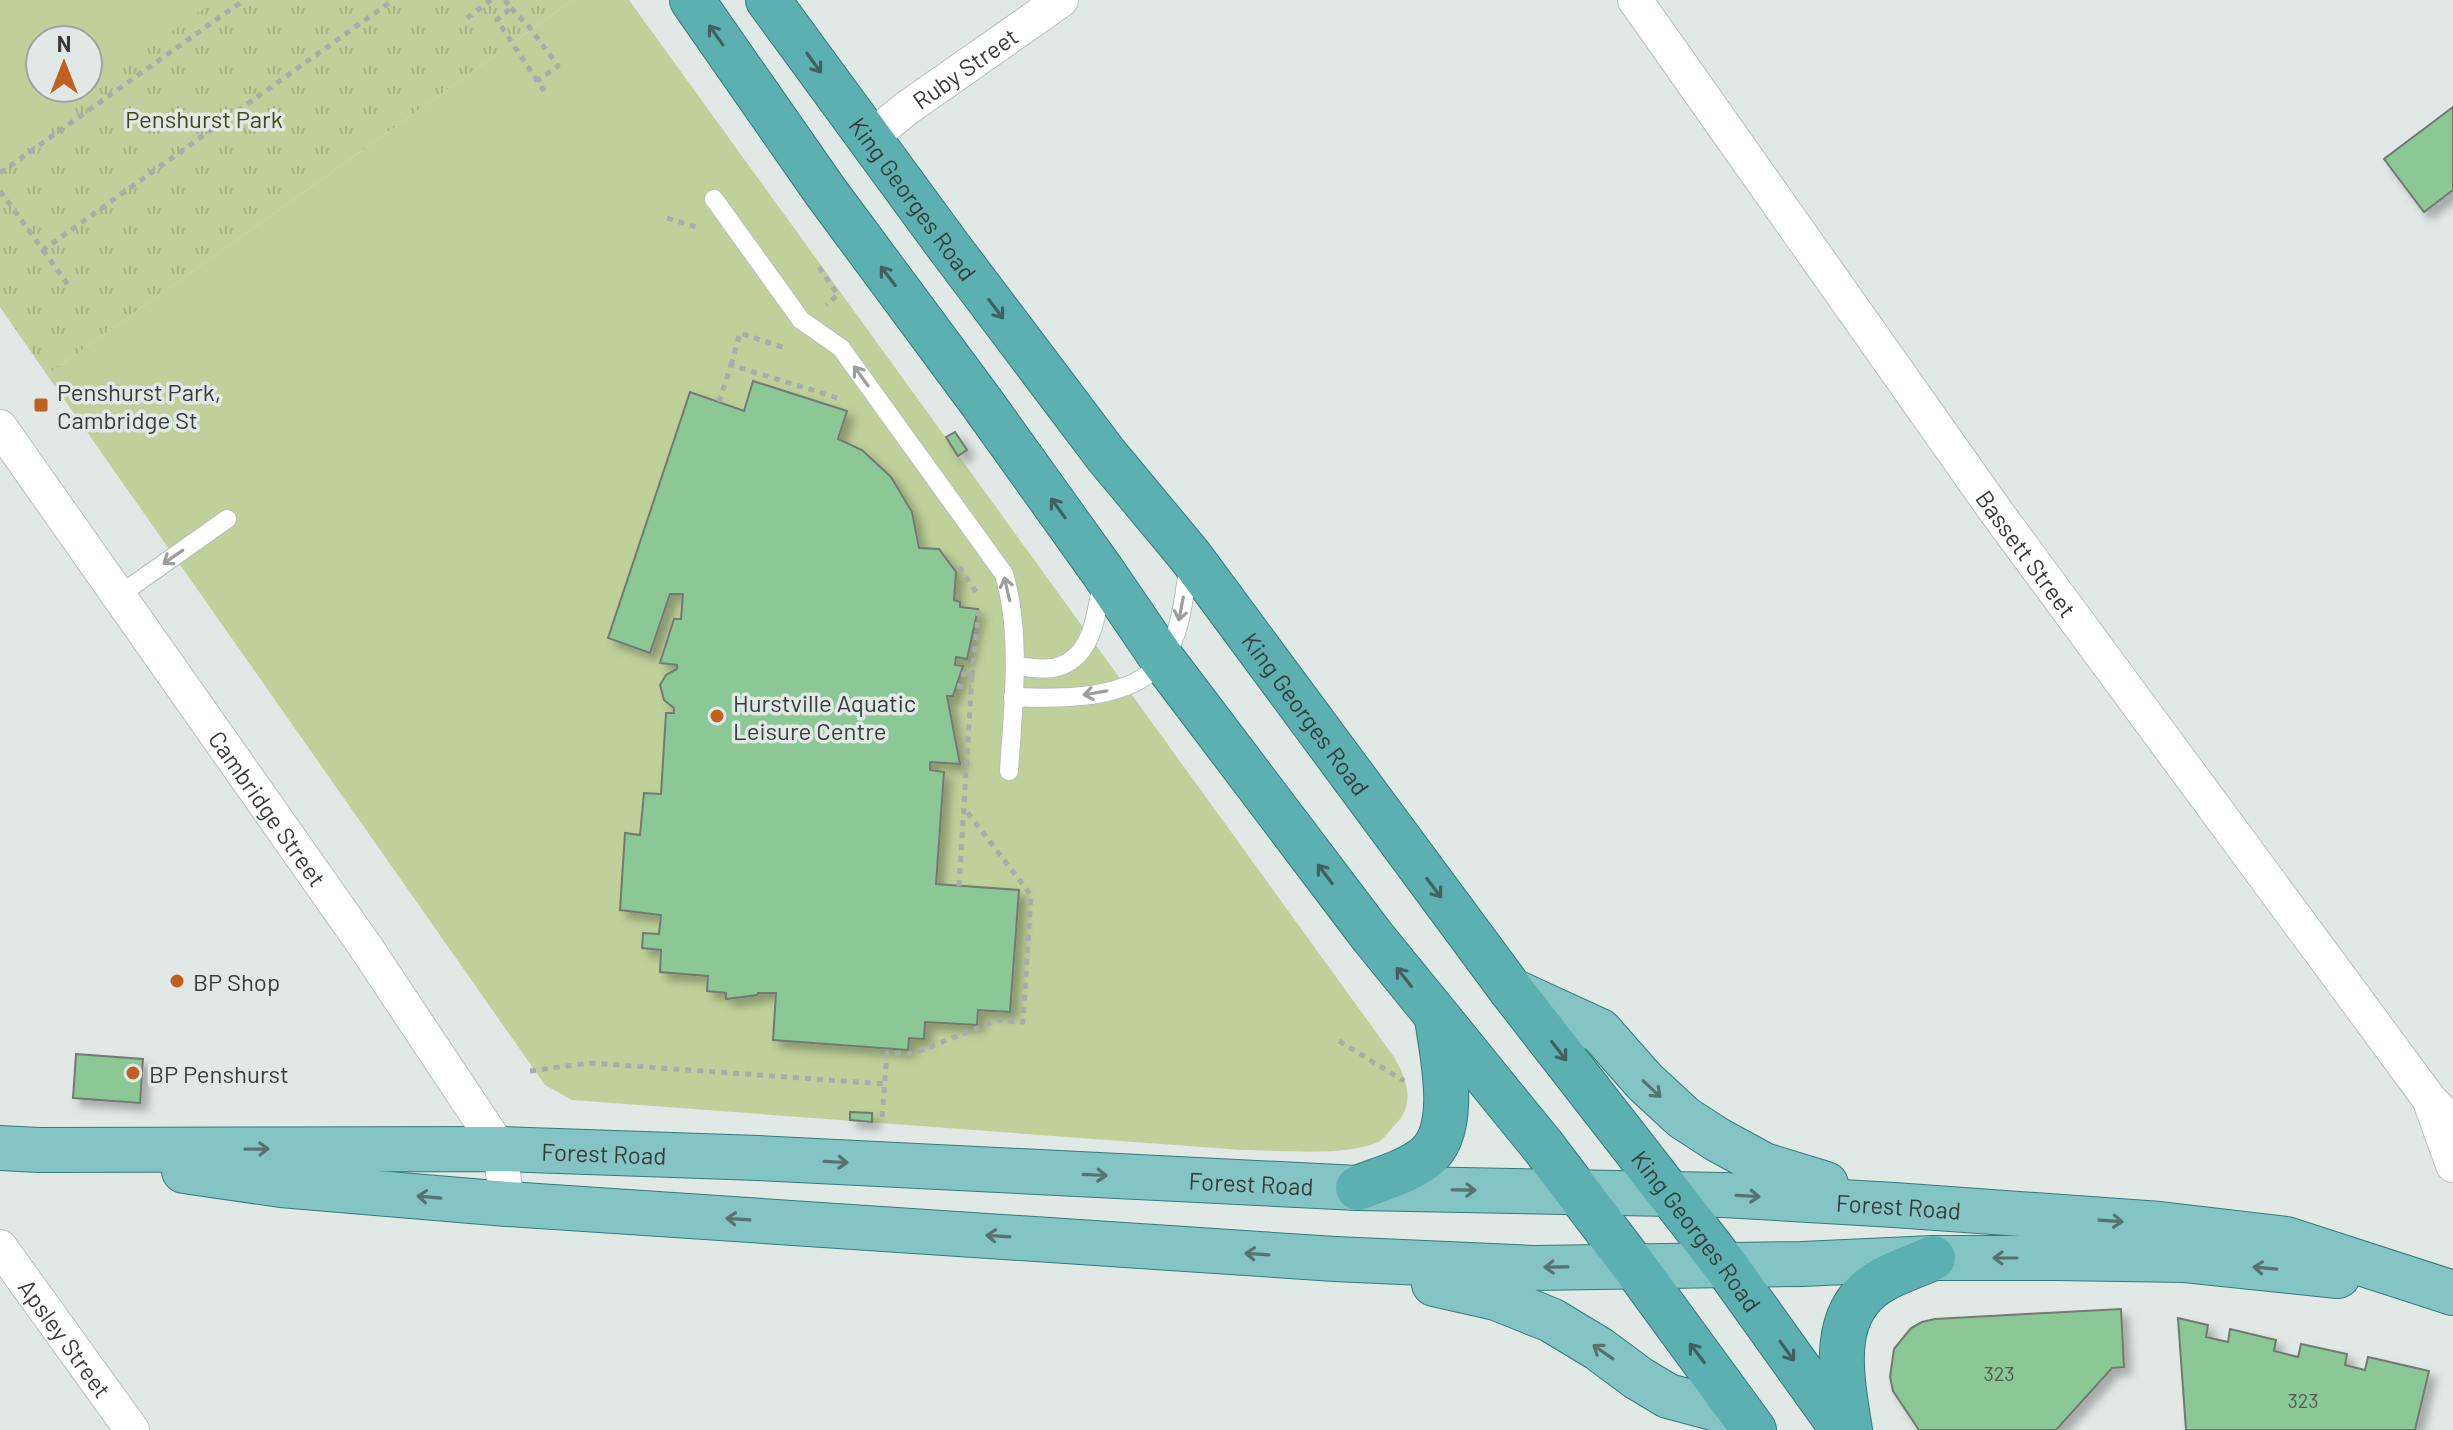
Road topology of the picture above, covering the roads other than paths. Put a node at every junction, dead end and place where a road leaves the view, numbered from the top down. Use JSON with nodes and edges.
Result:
{"nodes":[{"id":1,"x":692,"y":0,"type":"edge"},
{"id":2,"x":768,"y":0,"type":"edge"},
{"id":3,"x":1061,"y":0,"type":"edge"},
{"id":4,"x":1635,"y":0,"type":"edge"},
{"id":5,"x":870,"y":138,"type":"junction"},
{"id":6,"x":714,"y":199,"type":"dead end"},
{"id":7,"x":0,"y":427,"type":"edge"},
{"id":8,"x":227,"y":519,"type":"dead end"},
{"id":9,"x":1190,"y":556,"type":"junction"},
{"id":10,"x":1103,"y":572,"type":"junction"},
{"id":11,"x":118,"y":596,"type":"junction"},
{"id":12,"x":1163,"y":660,"type":"junction"},
{"id":13,"x":1015,"y":666,"type":"junction"},
{"id":14,"x":1013,"y":697,"type":"junction"},
{"id":15,"x":1009,"y":771,"type":"dead end"},
{"id":16,"x":1511,"y":990,"type":"junction"},
{"id":17,"x":1437,"y":1018,"type":"junction"},
{"id":18,"x":2441,"y":1112,"type":"edge"},
{"id":19,"x":19,"y":1149,"type":"edge"},
{"id":20,"x":500,"y":1149,"type":"junction"},
{"id":21,"x":2453,"y":1165,"type":"edge"},
{"id":22,"x":1358,"y":1188,"type":"junction"},
{"id":23,"x":1578,"y":1192,"type":"junction"},
{"id":24,"x":1670,"y":1194,"type":"junction"},
{"id":25,"x":507,"y":1204,"type":"junction"},
{"id":26,"x":1894,"y":1205,"type":"junction"},
{"id":27,"x":0,"y":1247,"type":"edge"},
{"id":28,"x":1933,"y":1258,"type":"junction"},
{"id":29,"x":1335,"y":1259,"type":"junction"},
{"id":30,"x":1725,"y":1265,"type":"junction"},
{"id":31,"x":1634,"y":1266,"type":"junction"},
{"id":32,"x":2453,"y":1293,"type":"edge"},
{"id":33,"x":1749,"y":1423,"type":"edge"},
{"id":34,"x":132,"y":1430,"type":"edge"},
{"id":35,"x":1843,"y":1430,"type":"edge"},
{"id":36,"x":1850,"y":1430,"type":"edge"}],
"edges":[{"from":10,"to":1,"type":"highway","one_way":true},
{"from":2,"to":5,"type":"highway","name":"King Georges Road","one_way":true},
{"from":3,"to":5,"type":"street","name":"Ruby Street"},
{"from":4,"to":18,"type":"street","name":"Bassett Street"},
{"from":5,"to":9,"type":"highway","name":"King Georges Road","one_way":true},
{"from":13,"to":6,"type":"lane","one_way":true},
{"from":7,"to":11,"type":"street","name":"Cambridge Street"},
{"from":8,"to":11,"type":"lane","one_way":true},
{"from":9,"to":12,"type":"lane","one_way":true},
{"from":9,"to":16,"type":"highway","name":"King Georges Road","one_way":true},
{"from":10,"to":12,"type":"highway"},
{"from":10,"to":13,"type":"lane"},
{"from":11,"to":20,"type":"street","name":"Cambridge Street"},
{"from":12,"to":14,"type":"lane","one_way":true},
{"from":17,"to":12,"type":"highway","one_way":true},
{"from":13,"to":14,"type":"lane"},
{"from":14,"to":15,"type":"lane"},
{"from":16,"to":24,"type":"highway","name":"King Georges Road","one_way":true},
{"from":16,"to":26,"type":"main road","one_way":true},
{"from":17,"to":22,"type":"highway"},
{"from":17,"to":23,"type":"highway"},
{"from":18,"to":21,"type":"street","name":"Bassett Street"},
{"from":19,"to":20,"type":"main road","name":"Forest Road","one_way":true},
{"from":25,"to":19,"type":"main road","name":"Forest Road","one_way":true},
{"from":20,"to":22,"type":"main road","name":"Forest Road","one_way":true},
{"from":20,"to":25,"type":"street","name":"Cambridge Street"},
{"from":22,"to":23,"type":"main road","name":"Forest Road","one_way":true},
{"from":23,"to":24,"type":"main road","name":"Forest Road"},
{"from":23,"to":31,"type":"highway"},
{"from":24,"to":26,"type":"main road","name":"Forest Road","one_way":true},
{"from":24,"to":30,"type":"highway","name":"King Georges Road"},
{"from":29,"to":25,"type":"main road","name":"Forest Road","one_way":true},
{"from":26,"to":32,"type":"main road","name":"Forest Road","one_way":true},
{"from":27,"to":34,"type":"street","name":"Apsley Street"},
{"from":28,"to":30,"type":"main road","name":"Forest Road"},
{"from":32,"to":28,"type":"main road","name":"Forest Road","one_way":true},
{"from":28,"to":36,"type":"highway"},
{"from":31,"to":29,"type":"main road","name":"Forest Road","one_way":true},
{"from":33,"to":29,"type":"main road","one_way":true},
{"from":30,"to":31,"type":"main road","name":"Forest Road"},
{"from":30,"to":35,"type":"highway","name":"King Georges Road","one_way":true},
{"from":33,"to":31,"type":"highway","one_way":true}]}
